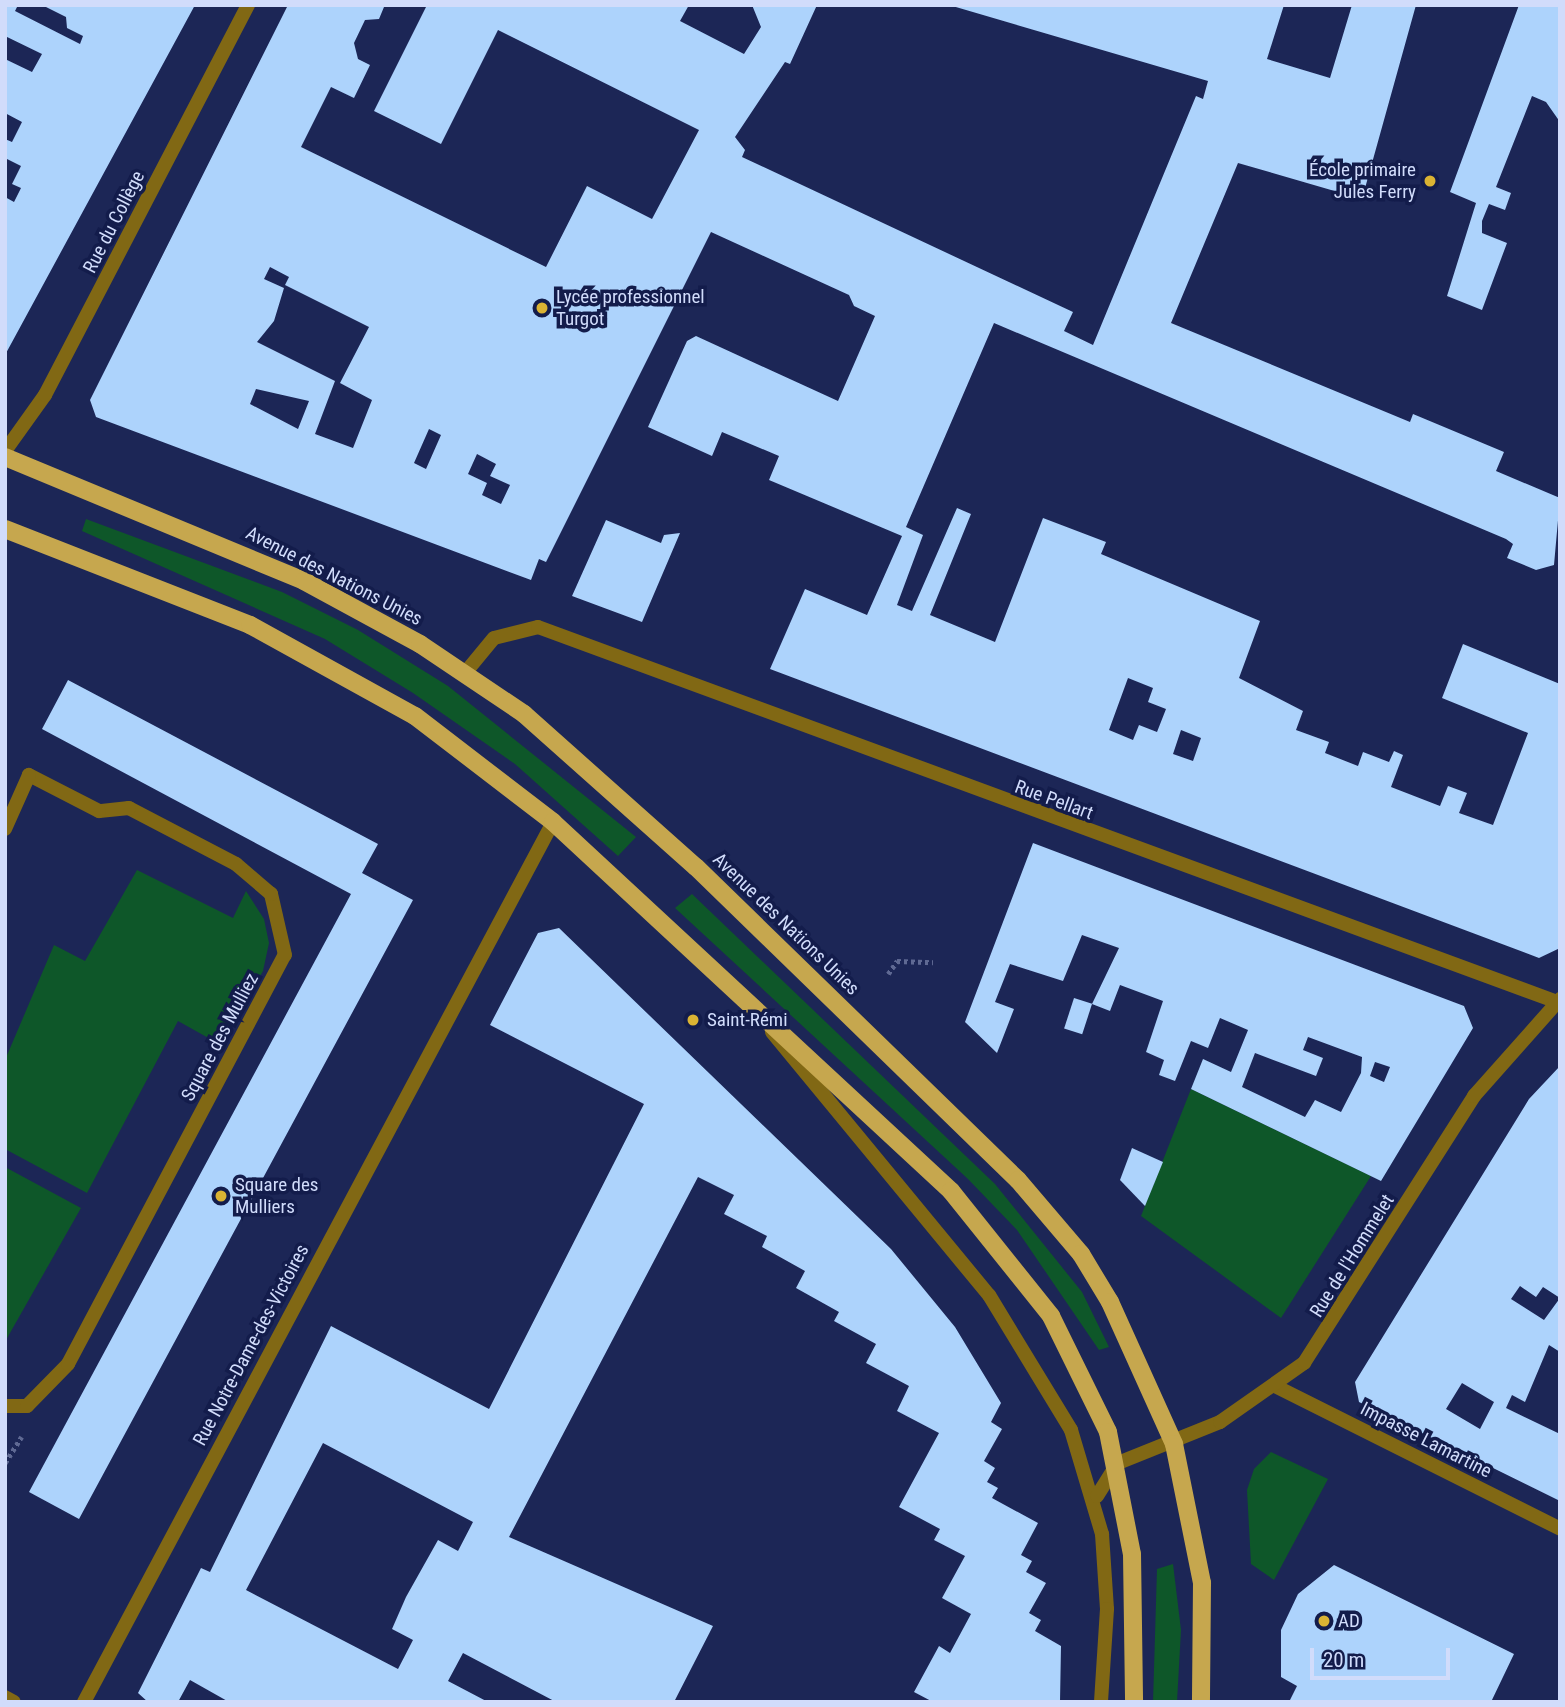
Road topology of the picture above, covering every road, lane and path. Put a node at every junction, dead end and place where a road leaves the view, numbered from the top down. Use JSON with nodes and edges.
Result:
{"nodes":[{"id":1,"x":248,"y":5,"type":"edge"},
{"id":2,"x":5,"y":451,"type":"edge"},
{"id":3,"x":5,"y":457,"type":"edge"},
{"id":4,"x":5,"y":529,"type":"edge"},
{"id":5,"x":465,"y":673,"type":"junction"},
{"id":6,"x":553,"y":822,"type":"junction"},
{"id":7,"x":5,"y":829,"type":"edge"},
{"id":8,"x":933,"y":962,"type":"dead end"},
{"id":9,"x":888,"y":974,"type":"dead end"},
{"id":10,"x":1559,"y":1001,"type":"edge"},
{"id":11,"x":765,"y":1022,"type":"junction"},
{"id":12,"x":1275,"y":1387,"type":"junction"},
{"id":13,"x":5,"y":1406,"type":"edge"},
{"id":14,"x":1174,"y":1444,"type":"junction"},
{"id":15,"x":1118,"y":1463,"type":"junction"},
{"id":16,"x":1096,"y":1498,"type":"junction"},
{"id":17,"x":1560,"y":1529,"type":"edge"},
{"id":18,"x":5,"y":1697,"type":"edge"},
{"id":19,"x":14,"y":1702,"type":"edge"},
{"id":20,"x":84,"y":1702,"type":"edge"},
{"id":21,"x":1101,"y":1702,"type":"edge"},
{"id":22,"x":1134,"y":1702,"type":"edge"},
{"id":23,"x":1201,"y":1702,"type":"edge"}],
"edges":[{"from":1,"to":2,"type":"street","name":"Rue du Collège"},
{"from":3,"to":5,"type":"main road","name":"Avenue des Nations Unies"},
{"from":4,"to":6,"type":"main road"},
{"from":5,"to":10,"type":"street","name":"Rue Pellart"},
{"from":5,"to":14,"type":"main road","name":"Avenue des Nations Unies"},
{"from":6,"to":11,"type":"main road"},
{"from":6,"to":20,"type":"street","name":"Rue Notre-Dame-des-Victoires"},
{"from":7,"to":13,"type":"street","name":"Square des Mulliez"},
{"from":8,"to":9,"type":"path"},
{"from":10,"to":12,"type":"street","name":"Rue de l'Hommelet"},
{"from":11,"to":15,"type":"main road"},
{"from":11,"to":16,"type":"street"},
{"from":12,"to":14,"type":"street","name":"Rue de l'Hommelet"},
{"from":12,"to":17,"type":"street","name":"Impasse Lamartine"},
{"from":14,"to":15,"type":"street","name":"Rue de l'Hommelet"},
{"from":14,"to":23,"type":"main road","name":"Avenue des Nations Unies"},
{"from":15,"to":16,"type":"street"},
{"from":15,"to":22,"type":"main road"},
{"from":16,"to":21,"type":"street"},
{"from":18,"to":19,"type":"street"}]}
